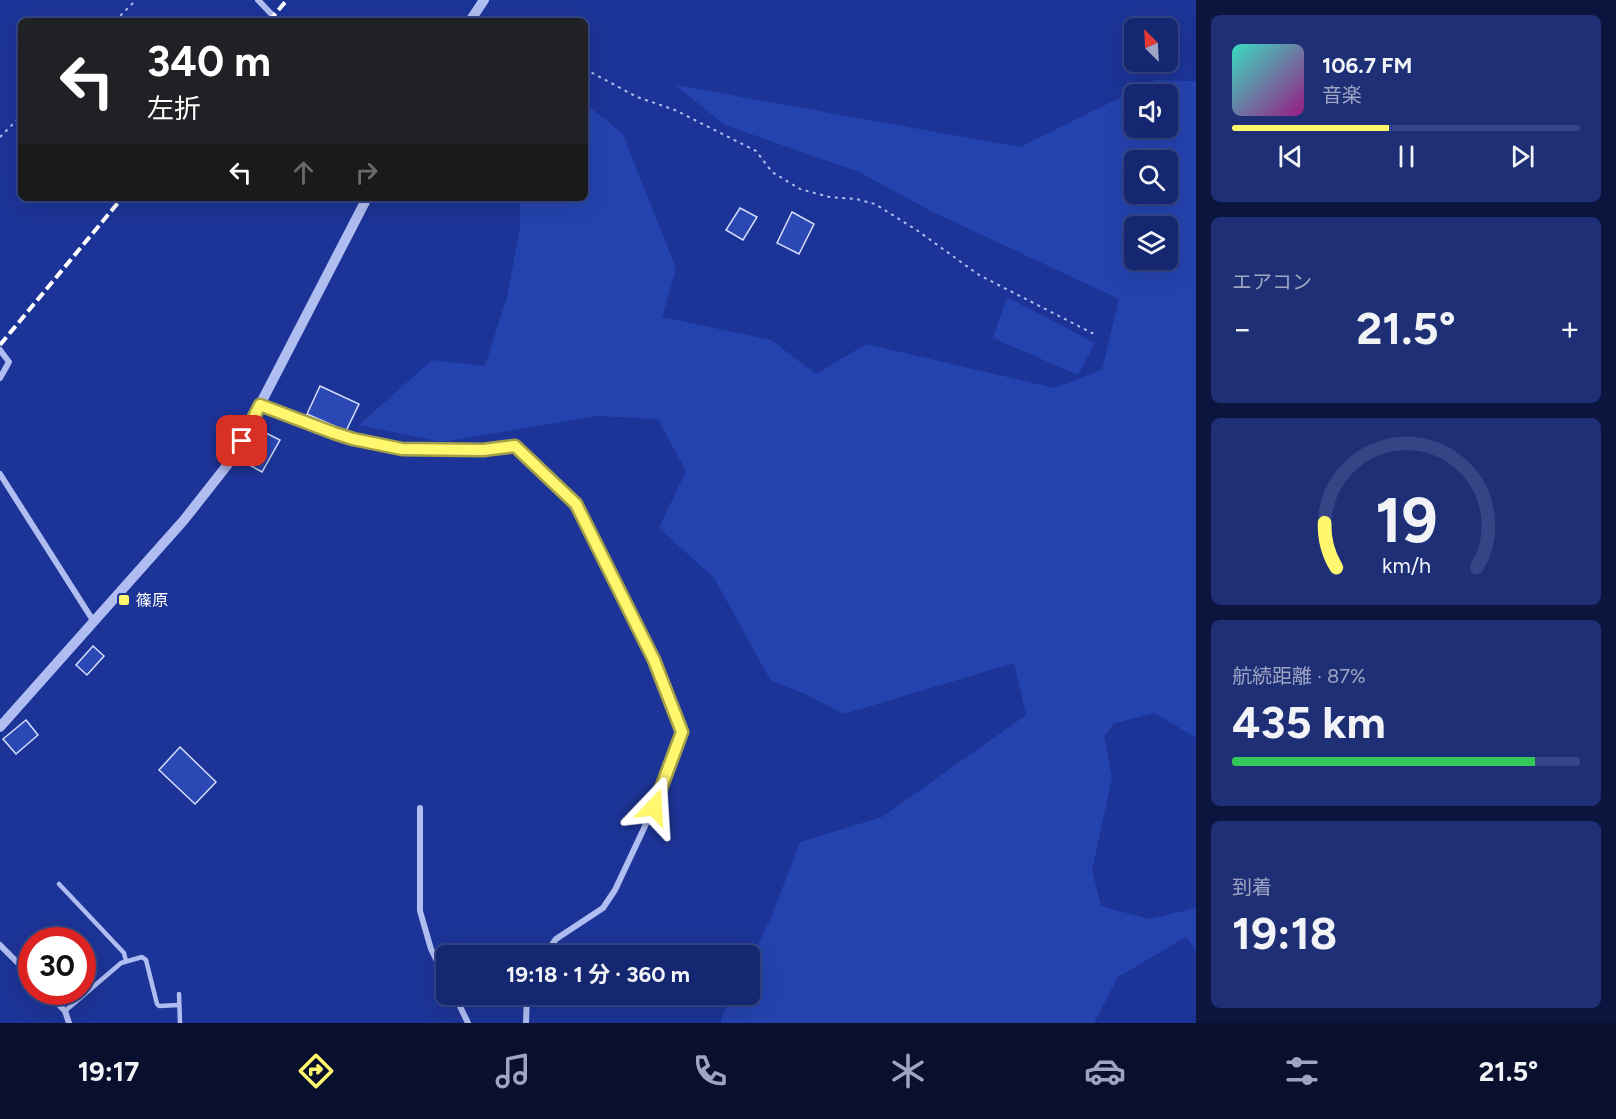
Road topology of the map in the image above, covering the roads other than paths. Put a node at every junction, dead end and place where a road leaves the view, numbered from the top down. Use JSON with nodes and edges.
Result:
{"nodes":[{"id":1,"x":258,"y":0,"type":"edge"},
{"id":2,"x":484,"y":0,"type":"edge"},
{"id":3,"x":275,"y":18,"type":"edge"},
{"id":4,"x":472,"y":18,"type":"edge"},
{"id":5,"x":365,"y":201,"type":"edge"},
{"id":6,"x":0,"y":350,"type":"edge"},
{"id":7,"x":0,"y":378,"type":"edge"},
{"id":8,"x":260,"y":405,"type":"junction"},
{"id":9,"x":0,"y":474,"type":"edge"},
{"id":10,"x":94,"y":622,"type":"junction"},
{"id":11,"x":0,"y":727,"type":"edge"},
{"id":12,"x":420,"y":808,"type":"dead end"},
{"id":13,"x":59,"y":884,"type":"dead end"},
{"id":14,"x":0,"y":945,"type":"edge"},
{"id":15,"x":552,"y":945,"type":"edge"},
{"id":16,"x":436,"y":959,"type":"edge"},
{"id":17,"x":126,"y":961,"type":"junction"},
{"id":18,"x":18,"y":963,"type":"edge"},
{"id":19,"x":179,"y":994,"type":"dead end"},
{"id":20,"x":59,"y":1005,"type":"edge"},
{"id":21,"x":179,"y":1005,"type":"junction"},
{"id":22,"x":459,"y":1005,"type":"edge"},
{"id":23,"x":527,"y":1005,"type":"edge"},
{"id":24,"x":65,"y":1011,"type":"junction"},
{"id":25,"x":69,"y":1023,"type":"edge"},
{"id":26,"x":180,"y":1023,"type":"edge"},
{"id":27,"x":468,"y":1023,"type":"edge"},
{"id":28,"x":526,"y":1023,"type":"edge"}],
"edges":[{"from":1,"to":3,"type":"street"},
{"from":2,"to":4,"type":"street"},
{"from":5,"to":8,"type":"street"},
{"from":6,"to":7,"type":"street"},
{"from":8,"to":10,"type":"street"},
{"from":8,"to":15,"type":"street"},
{"from":9,"to":10,"type":"street"},
{"from":10,"to":11,"type":"street"},
{"from":12,"to":16,"type":"street"},
{"from":13,"to":17,"type":"lane"},
{"from":14,"to":18,"type":"street"},
{"from":17,"to":21,"type":"lane"},
{"from":17,"to":24,"type":"lane"},
{"from":19,"to":21,"type":"lane"},
{"from":20,"to":24,"type":"street"},
{"from":21,"to":26,"type":"lane"},
{"from":22,"to":27,"type":"street"},
{"from":23,"to":28,"type":"street"},
{"from":24,"to":25,"type":"street"}]}
